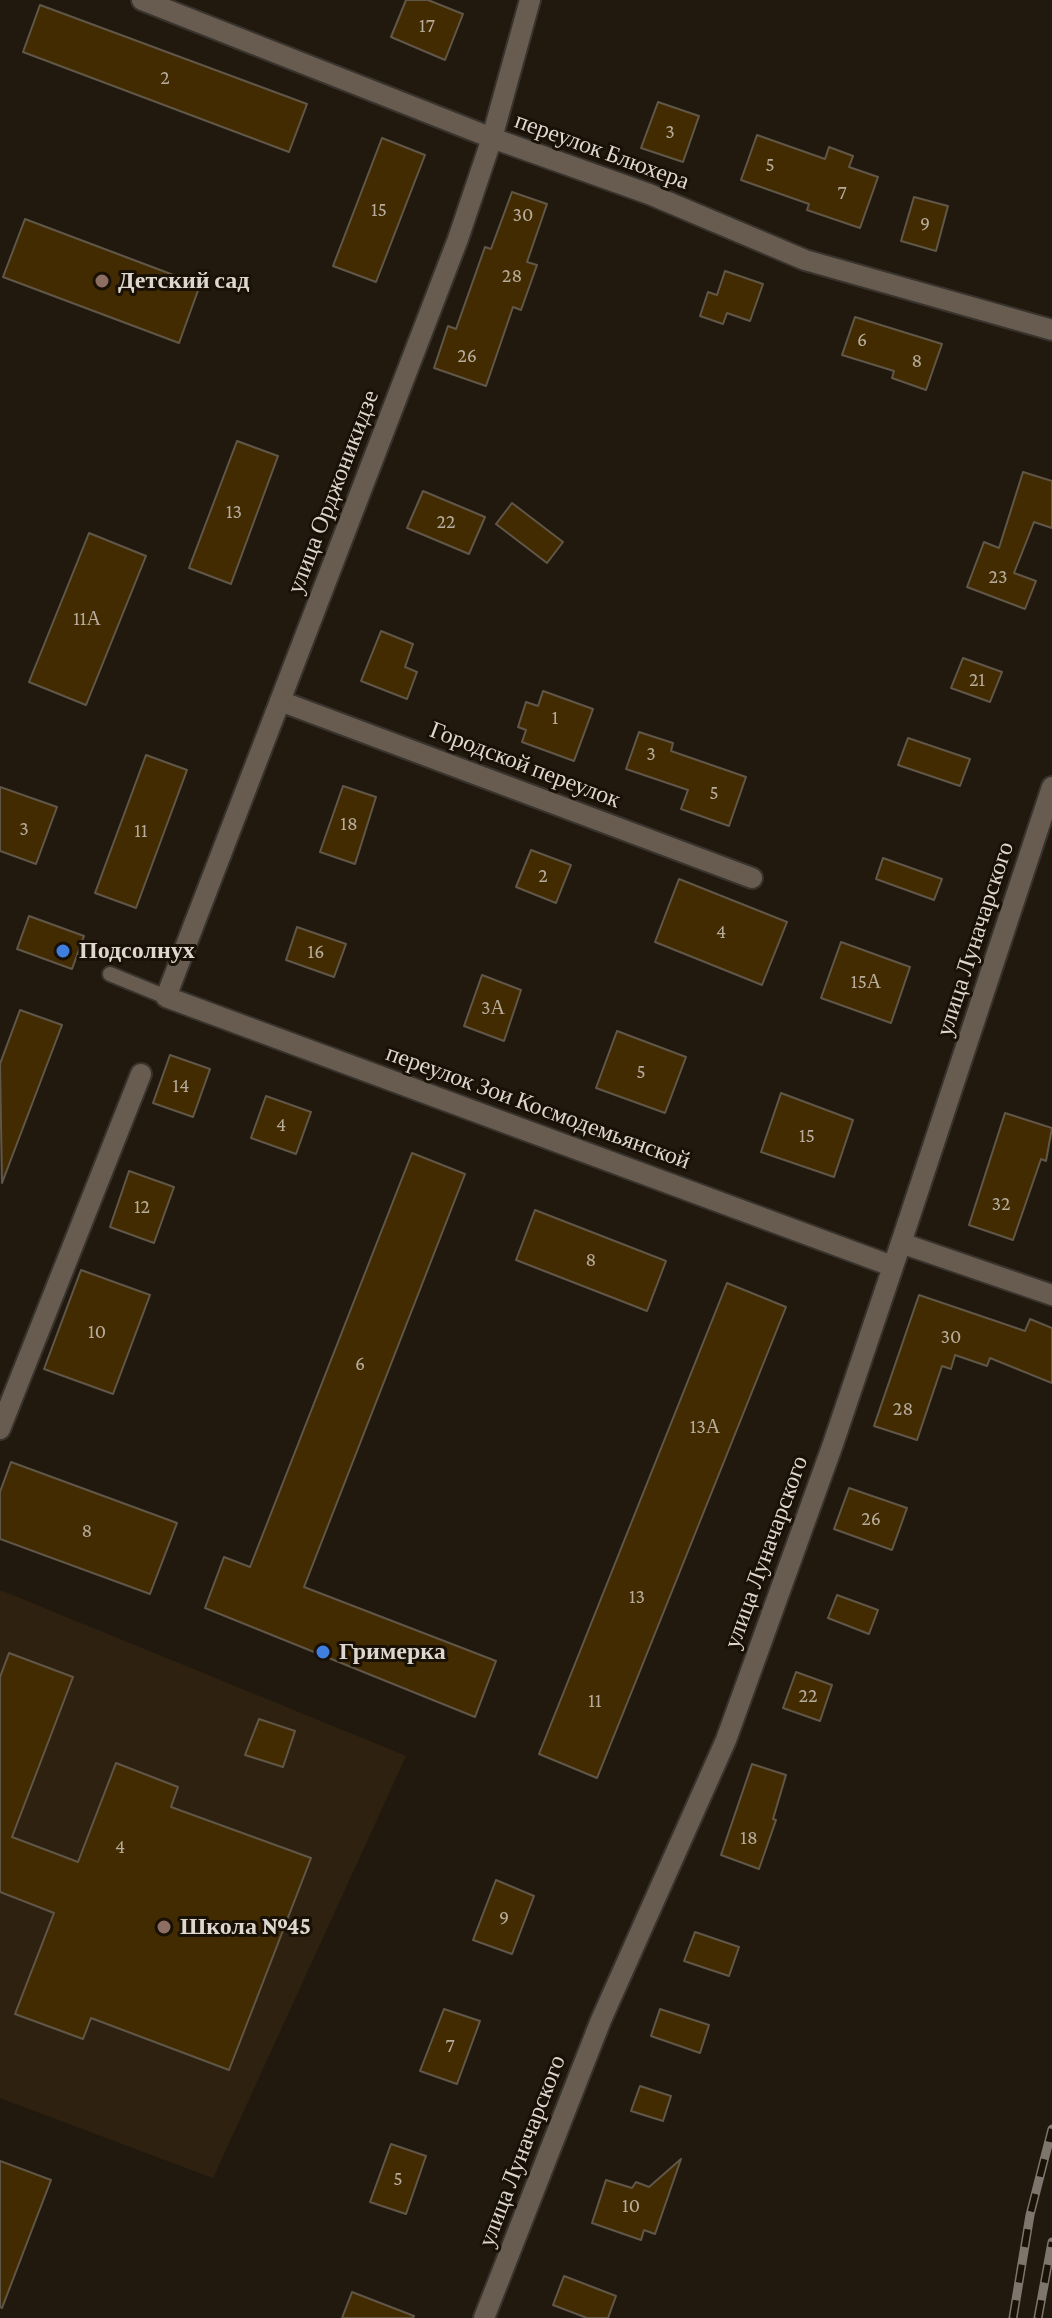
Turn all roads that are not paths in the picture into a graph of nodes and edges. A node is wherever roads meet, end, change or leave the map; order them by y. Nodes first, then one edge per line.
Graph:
1 (142, 0) edge
2 (530, 0) edge
3 (492, 138) junction
4 (1052, 330) edge
5 (280, 701) junction
6 (1052, 787) edge
7 (752, 878) dead end
8 (110, 974) dead end
9 (166, 997) junction
10 (141, 1074) dead end
11 (901, 1243) junction
12 (892, 1266) junction
13 (1052, 1295) edge
14 (0, 1429) edge
15 (484, 2318) edge

1 - 3 street, переулок Блюхера
2 - 3 street, улица Орджоникидзе
3 - 4 street, переулок Блюхера
3 - 5 street, улица Орджоникидзе
5 - 7 street, Городской переулок
5 - 9 street, улица Орджоникидзе
6 - 11 street, улица Луначарского
8 - 9 lane
9 - 12 street, переулок Зои Космодемьянской
10 - 14 street
11 - 12 street, улица Луначарского
11 - 13 street
12 - 15 street, улица Луначарского

